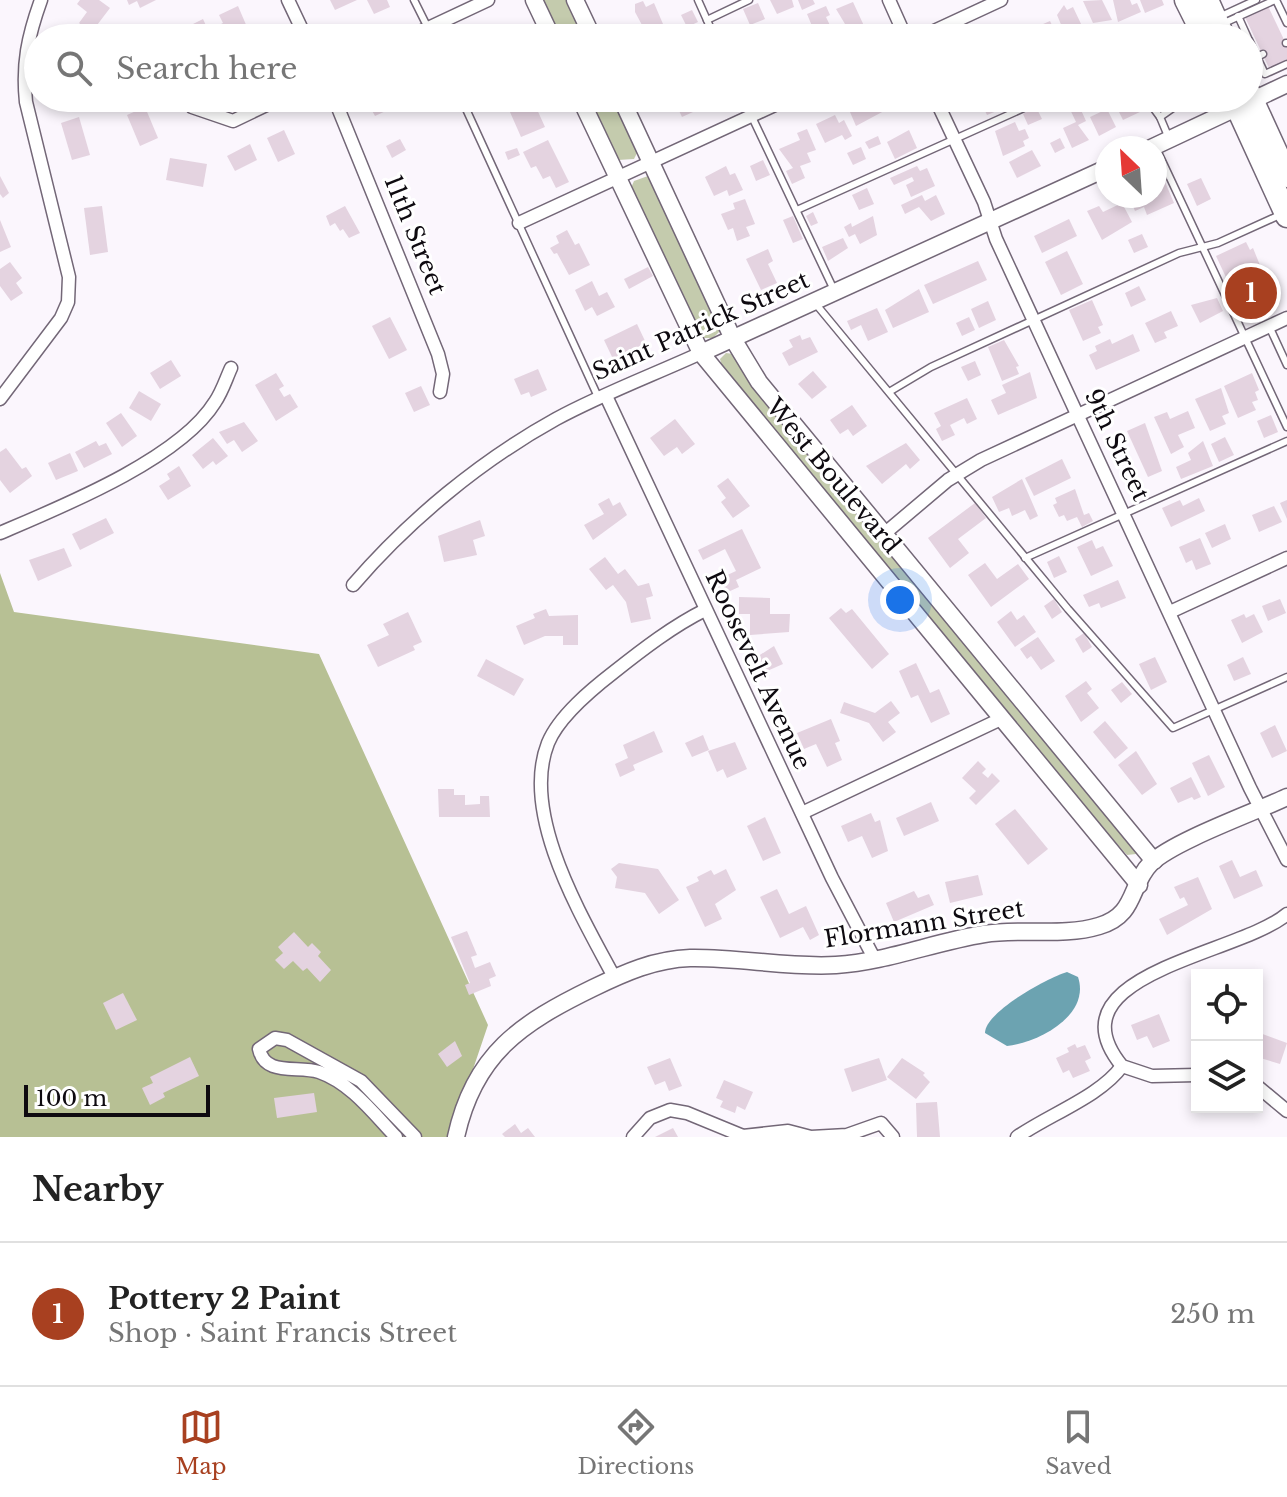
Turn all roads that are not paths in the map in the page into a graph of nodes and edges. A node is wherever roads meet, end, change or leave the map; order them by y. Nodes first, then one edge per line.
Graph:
1 (41, 0) edge
2 (288, 0) edge
3 (414, 0) edge
4 (488, 0) edge
5 (534, 0) edge
6 (575, 0) edge
7 (698, 0) edge
8 (749, 0) edge
9 (889, 0) edge
10 (1001, 0) edge
11 (1186, 0) edge
12 (1256, 0) edge
13 (1278, 1) edge
14 (1246, 2) edge
15 (1281, 12) junction
16 (1273, 16) dead end
17 (707, 20) junction
18 (1224, 23) edge
19 (1287, 23) edge
20 (32, 24) edge
21 (299, 24) edge
22 (426, 24) edge
23 (446, 24) edge
24 (545, 24) edge
25 (586, 24) edge
26 (709, 24) edge
27 (900, 24) edge
28 (949, 24) edge
29 (1287, 64) edge
30 (1263, 67) edge
31 (1287, 84) edge
32 (1263, 93) edge
33 (29, 112) edge
34 (207, 112) edge
35 (253, 112) edge
36 (340, 112) edge
37 (467, 112) edge
38 (586, 112) edge
39 (628, 112) edge
40 (750, 112) edge
41 (760, 112) edge
42 (942, 112) edge
43 (1015, 112) edge
44 (1156, 112) edge
45 (1167, 112) edge
46 (1221, 112) edge
47 (1248, 112) edge
48 (1250, 112) edge
49 (752, 116) junction
50 (1160, 117) junction
51 (1159, 136) edge
52 (955, 139) junction
53 (1167, 141) edge
54 (652, 162) junction
55 (1167, 164) edge
56 (1095, 174) edge
57 (1287, 176) edge
58 (617, 178) junction
59 (797, 210) junction
60 (1286, 214) edge
61 (991, 222) junction
62 (519, 223) junction
63 (1201, 247) junction
64 (835, 292) junction
65 (814, 302) junction
66 (1287, 318) edge
67 (1034, 319) junction
68 (1269, 326) junction
69 (1243, 338) junction
70 (733, 339) junction
71 (701, 353) junction
72 (1287, 365) edge
73 (231, 368) dead end
74 (440, 392) dead end
75 (889, 392) junction
76 (603, 398) junction
77 (0, 399) edge
78 (1079, 415) junction
79 (1287, 427) edge
80 (1287, 441) edge
81 (958, 474) junction
82 (1125, 515) junction
83 (0, 533) edge
84 (884, 534) junction
85 (1025, 558) junction
86 (1287, 558) edge
87 (353, 585) dead end
88 (705, 610) junction
89 (1170, 612) junction
90 (1287, 677) edge
91 (1215, 710) junction
92 (1003, 718) junction
93 (1287, 797) edge
94 (1261, 809) junction
95 (802, 813) junction
96 (1287, 860) edge
97 (1154, 861) junction
98 (1139, 885) junction
99 (1287, 914) edge
100 (875, 960) junction
101 (614, 977) junction
102 (1122, 1066) junction
103 (1191, 1075) edge
104 (1263, 1091) edge
105 (1287, 1111) edge
106 (396, 1137) edge
107 (415, 1137) edge
108 (456, 1137) edge
109 (633, 1137) edge
110 (893, 1137) edge
111 (1017, 1137) edge

1 - 20 street
2 - 21 street
3 - 22 lane
4 - 23 street
5 - 24 street
6 - 25 street
7 - 17 lane
8 - 17 lane
9 - 27 street
10 - 28 street
11 - 18 highway
12 - 14 lane
13 - 15 lane
13 - 18 lane
14 - 18 lane
15 - 16 lane
15 - 19 lane
17 - 26 lane
29 - 30 lane
31 - 32 street
33 - 77 street
34 - 35 street
36 - 74 street, 11th Street
37 - 62 lane
38 - 58 street, West Boulevard
39 - 54 street, West Boulevard
40 - 49 lane
41 - 49 street
42 - 52 street, 9th Street
43 - 52 lane
44 - 50 lane
45 - 50 lane
46 - 53 street
47 - 60 highway
48 - 57 highway
49 - 54 street
49 - 59 lane
50 - 51 lane
52 - 59 lane
52 - 61 street, 9th Street
54 - 58 street
54 - 70 street, West Boulevard
55 - 63 lane
56 - 61 street, Saint Patrick Street
58 - 62 street
58 - 71 street, West Boulevard
59 - 64 lane
60 - 63 lane
61 - 64 street, Saint Patrick Street
61 - 67 street, 9th Street
62 - 76 lane
63 - 67 lane
63 - 69 lane
64 - 65 street, Saint Patrick Street
65 - 70 street, Saint Patrick Street
65 - 75 lane
66 - 68 street
67 - 75 lane
67 - 78 street, 9th Street
68 - 69 street
68 - 72 lane
69 - 78 street
69 - 79 lane
70 - 71 street, Saint Patrick Street
70 - 84 street, West Boulevard
71 - 76 street, Saint Patrick Street
71 - 92 street, West Boulevard
73 - 83 street
75 - 81 lane
76 - 87 street, Saint Patrick Street
76 - 88 street, Roosevelt Avenue
78 - 81 street
78 - 82 street, 9th Street
80 - 82 lane
81 - 84 street
81 - 85 lane
82 - 85 lane
82 - 89 street, 9th Street
84 - 97 street, West Boulevard
85 - 91 lane
86 - 89 street
88 - 95 street, Roosevelt Avenue
88 - 101 street
89 - 91 street, 9th Street
90 - 91 lane
91 - 94 street, 9th Street
92 - 95 street
92 - 98 street, West Boulevard
93 - 94 street
94 - 96 street, 9th Street
94 - 97 street
95 - 100 street, Roosevelt Avenue
97 - 98 street, Flormann Street
98 - 100 street, Flormann Street
99 - 102 street
100 - 101 street, Flormann Street
101 - 108 street, Flormann Street
102 - 103 street
102 - 111 street
104 - 105 street
106 - 107 street
109 - 110 street

